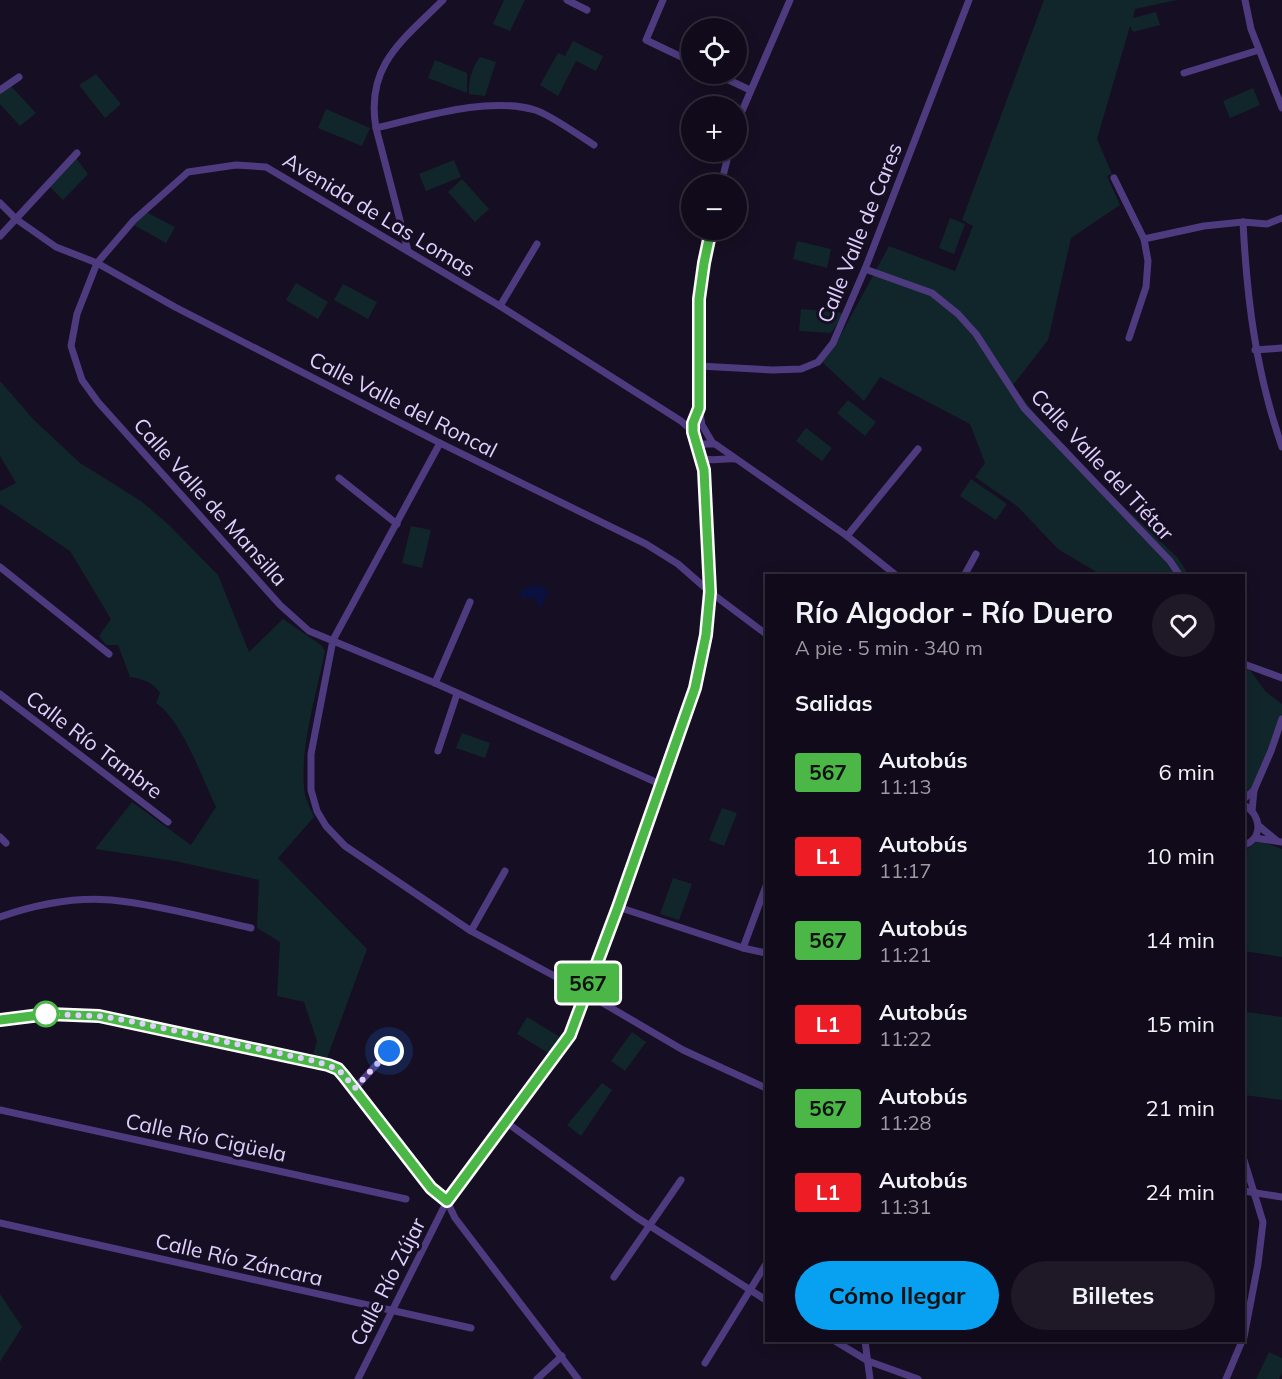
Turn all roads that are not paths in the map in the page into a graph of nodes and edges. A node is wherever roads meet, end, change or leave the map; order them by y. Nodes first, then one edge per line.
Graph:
1 (443, 0) edge
2 (567, 0) edge
3 (663, 0) edge
4 (790, 0) edge
5 (969, 0) edge
6 (1245, 0) edge
7 (587, 10) dead end
8 (1259, 50) junction
9 (681, 57) edge
10 (1184, 73) dead end
11 (19, 77) dead end
12 (737, 84) edge
13 (0, 90) edge
14 (750, 90) junction
15 (747, 98) edge
16 (1282, 108) edge
17 (376, 128) junction
18 (594, 145) dead end
19 (77, 153) dead end
20 (1114, 178) dead end
21 (0, 203) edge
22 (1282, 218) edge
23 (16, 219) junction
24 (1243, 222) junction
25 (0, 236) edge
26 (1144, 238) junction
27 (709, 240) edge
28 (537, 244) dead end
29 (408, 250) junction
30 (97, 263) junction
31 (865, 268) junction
32 (500, 306) junction
33 (1129, 338) dead end
34 (1282, 348) edge
35 (1255, 350) junction
36 (699, 366) junction
37 (699, 408) junction
38 (681, 421) junction
39 (693, 423) junction
40 (702, 425) junction
41 (693, 432) junction
42 (440, 443) junction
43 (713, 443) junction
44 (1282, 447) edge
45 (699, 449) junction
46 (918, 449) dead end
47 (701, 458) junction
48 (716, 458) junction
49 (735, 459) junction
50 (339, 478) dead end
51 (397, 524) junction
52 (847, 536) junction
53 (976, 554) dead end
54 (0, 567) edge
55 (894, 574) edge
56 (965, 574) edge
57 (1179, 574) edge
58 (710, 592) junction
59 (470, 602) dead end
60 (765, 633) edge
61 (333, 640) junction
62 (109, 654) dead end
63 (1245, 664) edge
64 (1282, 678) edge
65 (435, 683) junction
66 (0, 694) edge
67 (457, 694) junction
68 (1282, 719) edge
69 (438, 751) dead end
70 (660, 784) junction
71 (1254, 790) junction
72 (1245, 798) edge
73 (1245, 806) edge
74 (1252, 811) junction
75 (168, 822) dead end
76 (1259, 826) junction
77 (0, 837) edge
78 (1255, 838) junction
79 (1279, 841) edge
80 (6, 843) dead end
81 (1245, 844) edge
82 (505, 871) dead end
83 (765, 889) edge
84 (618, 907) junction
85 (0, 917) edge
86 (251, 928) dead end
87 (471, 931) junction
88 (743, 948) junction
89 (765, 953) edge
90 (584, 992) junction
91 (0, 1020) edge
92 (389, 1051) dead end
93 (355, 1088) junction
94 (765, 1088) edge
95 (0, 1110) edge
96 (507, 1122) junction
97 (1245, 1163) edge
98 (681, 1180) dead end
99 (1245, 1191) edge
100 (1256, 1194) junction
101 (1282, 1197) edge
102 (406, 1199) dead end
103 (447, 1201) junction
104 (0, 1223) edge
105 (650, 1226) junction
106 (765, 1266) edge
107 (614, 1277) dead end
108 (750, 1290) junction
109 (765, 1299) edge
110 (392, 1311) junction
111 (471, 1328) dead end
112 (1245, 1329) edge
113 (837, 1342) edge
114 (866, 1342) edge
115 (1242, 1342) edge
116 (562, 1356) junction
117 (868, 1361) junction
118 (705, 1363) dead end
119 (538, 1378) edge
120 (358, 1379) edge
121 (578, 1379) edge
122 (870, 1379) edge
123 (918, 1379) edge
124 (1226, 1379) edge

1 - 17 street
2 - 7 street
3 - 9 street
4 - 14 street
5 - 31 street, Calle Valle de Cares
6 - 8 street
8 - 10 street
8 - 16 street
11 - 13 street
12 - 14 street
14 - 15 street
17 - 18 street
17 - 29 street
19 - 23 street
20 - 26 street
21 - 23 street, Calle Valle del Roncal
22 - 24 street
23 - 25 street
23 - 30 street, Calle Valle del Roncal
24 - 26 street
24 - 35 street
26 - 33 street
27 - 36 street
28 - 32 street
29 - 30 street, Avenida de Las Lomas
29 - 32 street, Avenida de Las Lomas
30 - 42 street, Calle Valle del Roncal
30 - 61 street, Calle Valle de Mansilla
31 - 36 street, Calle Valle de Cares
31 - 57 street, Calle Valle del Tiétar
32 - 38 street, Avenida de Las Lomas
34 - 35 street
35 - 44 street
36 - 37 street
37 - 39 street
37 - 40 street
38 - 39 street, Avenida de Las Lomas
38 - 41 street, Avenida de Las Lomas
39 - 40 street, Avenida de Las Lomas
39 - 41 street
40 - 43 street
41 - 45 street
42 - 51 street
42 - 58 street, Calle Valle del Roncal
43 - 45 street
43 - 48 street
43 - 49 street
45 - 47 street
46 - 52 street
47 - 48 street
47 - 58 street, Calle Río Zújar
48 - 49 street
49 - 52 street
50 - 51 street
51 - 61 street
52 - 55 street
53 - 56 street
54 - 62 street
58 - 60 street, Calle Valle del Roncal
58 - 70 street, Calle Río Zújar
59 - 65 street
61 - 65 street, Calle Valle de Mansilla
61 - 87 street
63 - 64 street
65 - 67 street, Calle Valle de Mansilla
66 - 75 street, Calle Río Tambre
67 - 69 street
67 - 70 street, Calle Valle de Mansilla
68 - 71 street
70 - 84 street, Calle Río Zújar
71 - 72 street
71 - 74 street
73 - 74 street
74 - 76 street
76 - 78 street
76 - 79 street
77 - 80 street
78 - 79 street
78 - 81 street
82 - 87 street
83 - 88 street
84 - 88 street
84 - 90 street, Calle Río Zújar
85 - 86 street
87 - 90 street
88 - 89 street
90 - 94 street
90 - 96 street, Calle Río Zújar
91 - 93 street
92 - 93 street
93 - 103 street
95 - 102 street, Calle Río Cigüela
96 - 103 street, Calle Río Zújar
96 - 105 street
97 - 100 street
98 - 105 street
99 - 100 street
100 - 101 street
100 - 112 street
103 - 110 street, Calle Río Zújar
103 - 116 street
104 - 110 street, Calle Río Záncara
105 - 107 street
105 - 108 street
106 - 108 street
108 - 109 street
108 - 118 street
110 - 111 street, Calle Río Záncara
110 - 120 street, Calle Río Zújar
113 - 117 street
114 - 117 street
115 - 124 street
116 - 119 street
116 - 121 street
117 - 122 street
117 - 123 street

